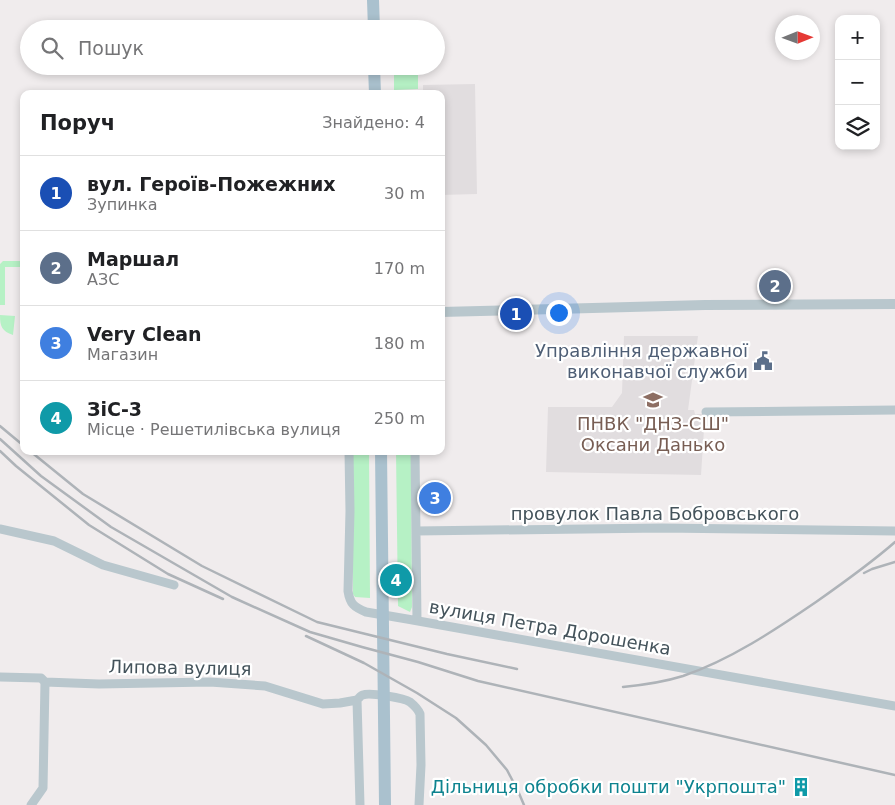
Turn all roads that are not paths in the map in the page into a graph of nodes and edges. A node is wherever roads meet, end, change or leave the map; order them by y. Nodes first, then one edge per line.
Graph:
1 (373, 0) edge
2 (374, 20) edge
3 (374, 75) edge
4 (375, 90) edge
5 (895, 304) edge
6 (445, 312) edge
7 (895, 410) edge
8 (706, 412) dead end
9 (349, 455) edge
10 (380, 455) edge
11 (415, 455) edge
12 (0, 530) edge
13 (416, 531) junction
14 (895, 531) edge
15 (174, 585) dead end
16 (417, 620) junction
17 (0, 677) edge
18 (46, 682) junction
19 (357, 700) junction
20 (895, 706) edge
21 (31, 805) edge
22 (360, 805) edge
23 (385, 805) edge
24 (419, 805) edge

1 - 2 main road
3 - 4 main road
5 - 6 street
7 - 8 street
9 - 16 street, вулиця Петра Дорошенка
10 - 23 main road
11 - 13 street
12 - 15 street
13 - 14 street, провулок Павла Бобровського
13 - 16 street
16 - 20 street, вулиця Петра Дорошенка
17 - 18 street, Липова вулиця
18 - 19 street, Липова вулиця
18 - 21 street
19 - 22 street
19 - 24 street, Липова вулиця

